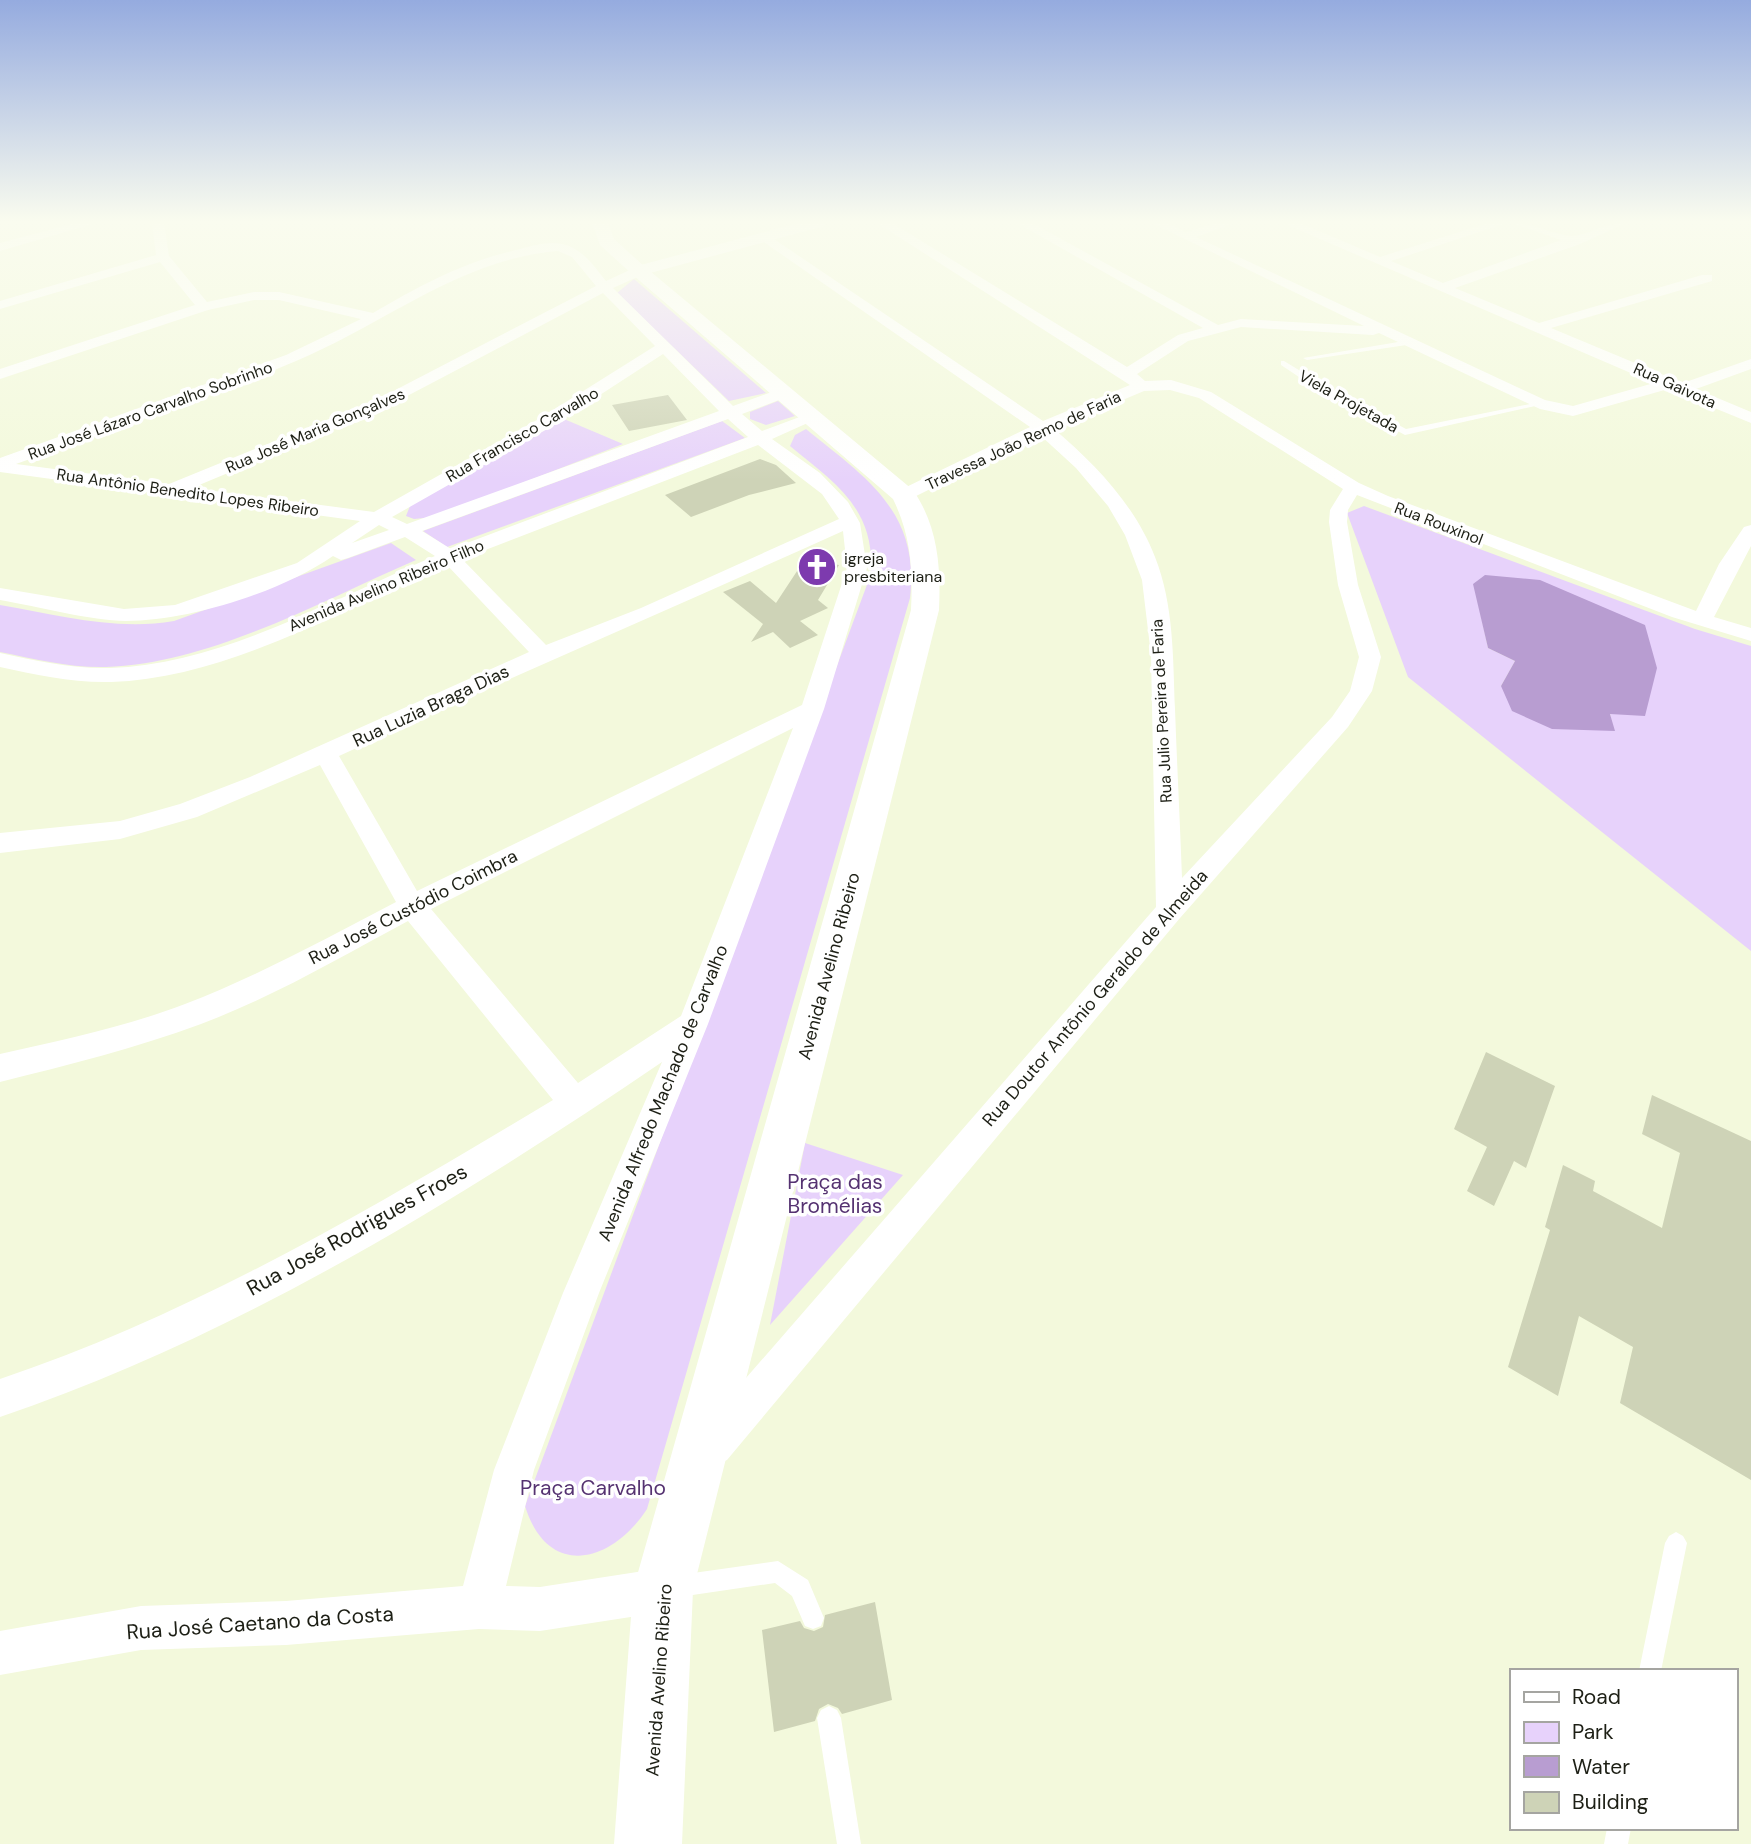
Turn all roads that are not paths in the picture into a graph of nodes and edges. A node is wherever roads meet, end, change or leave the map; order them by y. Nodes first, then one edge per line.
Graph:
1 (198, 309) edge
2 (334, 309) edge
3 (390, 309) edge
4 (560, 309) edge
5 (628, 309) edge
6 (685, 309) edge
7 (868, 309) edge
8 (1023, 309) edge
9 (1179, 309) edge
10 (1340, 309) edge
11 (1496, 309) edge
12 (1602, 309) edge
13 (374, 318) junction
14 (1541, 327) junction
15 (1215, 329) junction
16 (1386, 331) junction
17 (1410, 342) junction
18 (666, 346) junction
19 (1307, 358) dead end
20 (1284, 363) dead end
21 (1751, 364) edge
22 (1127, 373) junction
23 (0, 374) edge
24 (1141, 386) junction
25 (1676, 386) junction
26 (786, 392) junction
27 (1540, 404) junction
28 (732, 414) junction
29 (813, 418) junction
30 (1751, 418) edge
31 (1042, 428) junction
32 (760, 438) junction
33 (0, 466) edge
34 (1353, 487) junction
35 (173, 489) junction
36 (904, 495) junction
37 (377, 518) junction
38 (849, 521) junction
39 (408, 531) junction
40 (1751, 531) edge
41 (449, 556) junction
42 (304, 567) junction
43 (0, 594) edge
44 (1702, 620) junction
45 (1751, 635) edge
46 (543, 654) junction
47 (0, 660) edge
48 (812, 709) junction
49 (326, 754) junction
50 (0, 843) edge
51 (412, 906) junction
52 (1170, 910) junction
53 (693, 1024) junction
54 (0, 1068) edge
55 (575, 1103) junction
56 (0, 1398) edge
57 (693, 1469) junction
58 (1676, 1543) dead end
59 (663, 1590) junction
60 (479, 1607) junction
61 (813, 1618) dead end
62 (0, 1653) edge
63 (1650, 1669) edge
64 (829, 1718) dead end
65 (649, 1844) edge
66 (849, 1844) edge

1 - 23 street
2 - 13 street
3 - 13 street, Rua José Lázaro Carvalho Sobrinho
4 - 35 street, Rua José Maria Gonçalves
5 - 18 street, Rua José Lázaro Carvalho Sobrinho
6 - 26 main road, Avenida Avelino Ribeiro
7 - 31 street, Rua Julio Pereira de Faria
8 - 22 street
9 - 15 street
10 - 16 street
11 - 14 street, Rua Gaivota
12 - 14 street
13 - 33 street, Rua José Lázaro Carvalho Sobrinho
14 - 25 street, Rua Gaivota
15 - 16 street
15 - 22 street
16 - 17 street
17 - 19 lane, Viela Projetada
17 - 27 street
18 - 28 street, Avenida Alfredo Machado de Carvalho
18 - 37 street, Rua Francisco Carvalho
20 - 27 lane, Viela Projetada
21 - 25 street
22 - 24 street
24 - 31 street, Travessa João Remo de Faria
24 - 34 street, Rua Rouxinol
25 - 27 street
25 - 30 street, Rua Gaivota
26 - 28 street
26 - 29 main road, Avenida Avelino Ribeiro
28 - 32 street, Avenida Alfredo Machado de Carvalho
28 - 39 street
29 - 32 street
29 - 36 main road, Avenida Avelino Ribeiro
31 - 36 street, Travessa João Remo de Faria
31 - 52 street, Rua Julio Pereira de Faria
32 - 38 street, Avenida Alfredo Machado de Carvalho
32 - 41 street, Avenida Avelino Ribeiro Filho
33 - 35 street, Rua Antônio Benedito Lopes Ribeiro
34 - 44 street, Rua Rouxinol
34 - 52 street, Rua Doutor Antônio Geraldo de Almeida
35 - 37 street, Rua Antônio Benedito Lopes Ribeiro
36 - 57 main road, Avenida Avelino Ribeiro
37 - 39 street, Rua Antônio Benedito Lopes Ribeiro
37 - 42 street
38 - 46 street, Rua Luzia Braga Dias
38 - 48 street, Avenida Alfredo Machado de Carvalho
39 - 41 street, Rua Antônio Benedito Lopes Ribeiro
39 - 42 street
40 - 44 street
41 - 46 street, Rua Antônio Benedito Lopes Ribeiro
41 - 47 street, Avenida Avelino Ribeiro Filho
42 - 43 street
44 - 45 street, Rua Rouxinol
46 - 49 street, Rua Luzia Braga Dias
48 - 51 street, Rua José Custódio Coimbra
48 - 53 street, Avenida Alfredo Machado de Carvalho
49 - 50 street, Rua Luzia Braga Dias
49 - 51 street
51 - 54 street, Rua José Custódio Coimbra
51 - 55 street
52 - 57 street, Rua Doutor Antônio Geraldo de Almeida
53 - 55 street, Rua José Rodrigues Froes
53 - 60 street, Avenida Alfredo Machado de Carvalho
55 - 56 street, Rua José Rodrigues Froes
57 - 59 main road, Avenida Avelino Ribeiro
58 - 63 lane
59 - 60 street
59 - 61 lane
59 - 65 main road, Avenida Avelino Ribeiro
60 - 62 street, Rua José Caetano da Costa
64 - 66 lane

